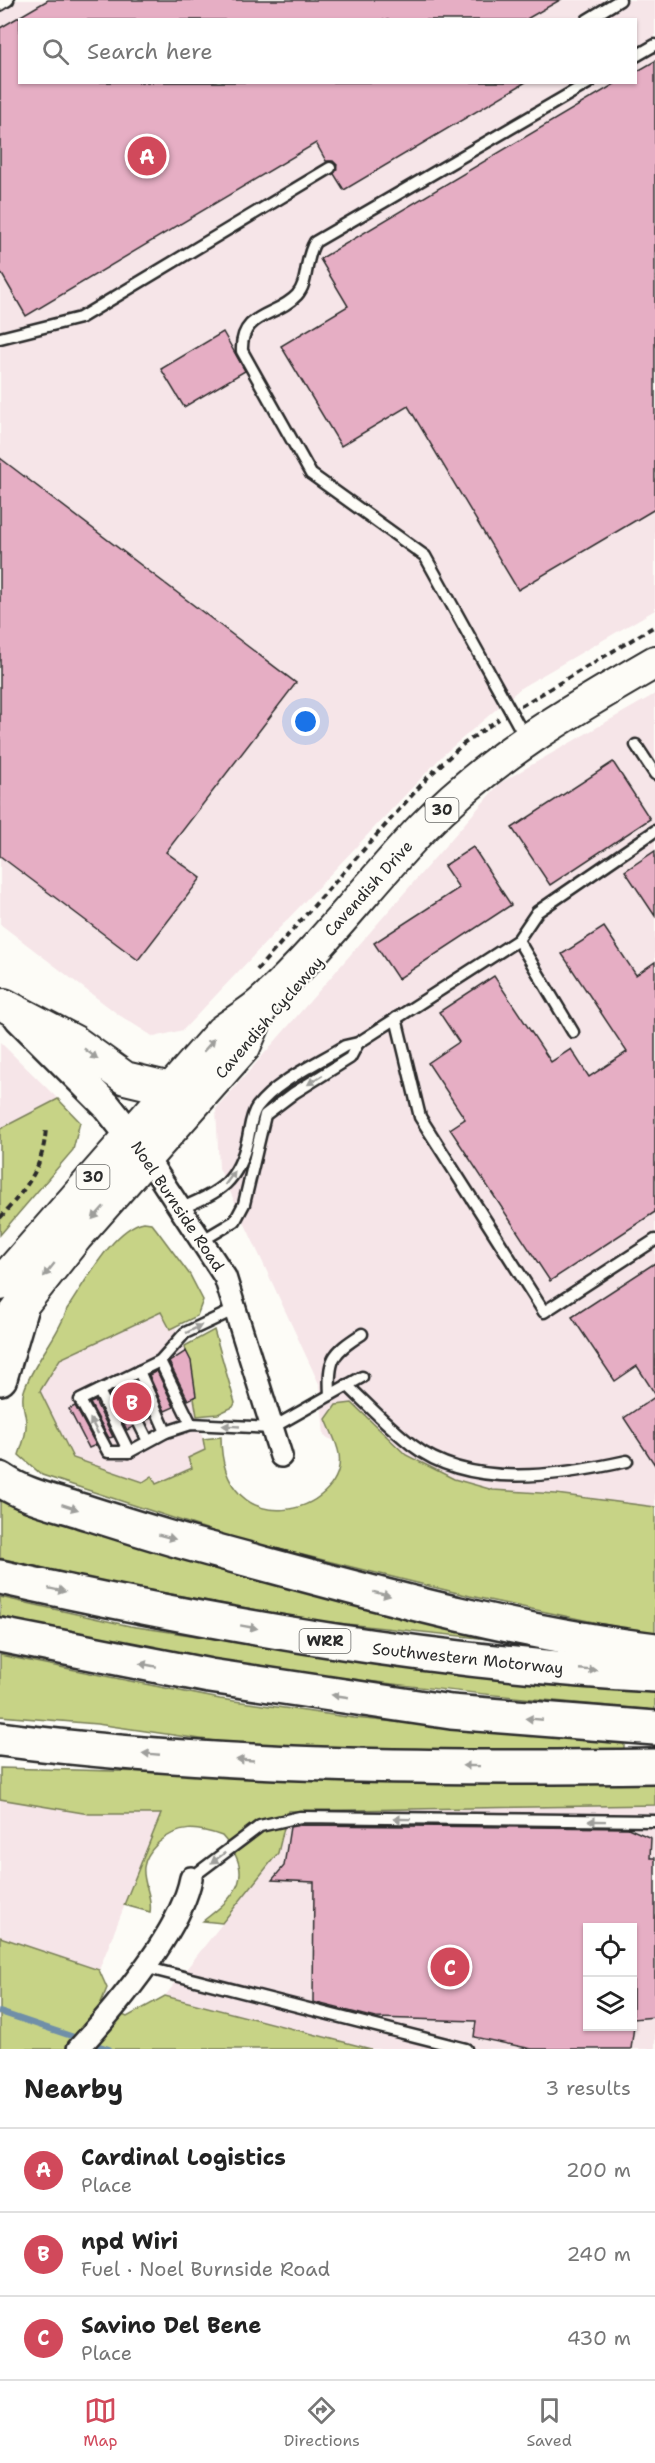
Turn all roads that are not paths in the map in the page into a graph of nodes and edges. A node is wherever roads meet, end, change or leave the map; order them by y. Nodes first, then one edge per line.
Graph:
1 (8, 0) edge
2 (620, 0) edge
3 (0, 5) edge
4 (590, 18) edge
5 (655, 45) edge
6 (637, 55) edge
7 (587, 84) edge
8 (330, 168) dead end
9 (0, 338) edge
10 (655, 662) edge
11 (526, 740) junction
12 (636, 745) dead end
13 (655, 774) edge
14 (655, 831) edge
15 (518, 940) junction
16 (265, 1000) junction
17 (2, 1003) edge
18 (396, 1018) junction
19 (573, 1032) dead end
20 (358, 1042) junction
21 (171, 1089) junction
22 (139, 1146) junction
23 (182, 1208) junction
24 (203, 1240) junction
25 (655, 1240) edge
26 (11, 1293) edge
27 (236, 1309) junction
28 (362, 1334) dead end
29 (0, 1336) edge
30 (160, 1361) junction
31 (139, 1371) junction
32 (362, 1377) dead end
33 (0, 1378) edge
34 (118, 1381) junction
35 (347, 1385) junction
36 (99, 1391) junction
37 (330, 1395) junction
38 (191, 1424) junction
39 (272, 1428) junction
40 (166, 1432) junction
41 (148, 1441) junction
42 (129, 1452) junction
43 (281, 1456) dead end
44 (627, 1461) dead end
45 (0, 1479) edge
46 (14, 1492) edge
47 (0, 1577) edge
48 (0, 1635) edge
49 (655, 1650) edge
50 (655, 1675) edge
51 (655, 1728) edge
52 (0, 1739) edge
53 (50, 1745) junction
54 (0, 1754) edge
55 (655, 1766) edge
56 (655, 1821) edge
57 (191, 1878) joint
58 (144, 1967) junction
59 (78, 2049) edge
60 (466, 2049) edge

1 - 3 lane
2 - 4 lane
5 - 6 lane
7 - 11 lane
8 - 9 lane
10 - 11 main road, Cavendish Drive / 30
11 - 16 main road, Cavendish Drive / 30
12 - 13 lane
14 - 15 lane
15 - 18 lane
15 - 19 lane
21 -> 16 main road, Cavendish Drive / 30
16 - 22 main road, Cavendish Drive / 30
17 -> 21 main road
17 - 22 main road, Noel Burnside Road
18 - 20 lane
18 - 25 lane
23 -> 20 lane
20 -> 24 lane
21 - 22 main road, Cavendish Drive / 30
22 - 23 street, Noel Burnside Road
22 - 26 main road, Cavendish Drive / 30
23 - 24 street, Noel Burnside Road
24 - 27 street, Noel Burnside Road
26 - 29 main road, Cavendish Drive / 30
26 - 33 highway
30 -> 27 lane
27 - 39 street, Noel Burnside Road
28 - 37 lane
30 - 31 lane
30 - 38 lane
31 - 34 lane
31 - 40 lane
32 - 35 lane
34 - 36 lane
34 - 41 lane
35 - 37 lane
35 - 44 lane
36 - 42 lane
42 -> 36 lane
37 - 39 lane
39 -> 38 lane
38 - 40 lane
39 - 43 street, Noel Burnside Road
40 - 41 lane
41 - 42 lane
45 - 46 highway
46 -> 49 highway
47 -> 50 highway, Southwestern Motorway / WRR
51 -> 48 highway
52 - 53 highway
53 - 54 highway
55 -> 53 highway
56 -> 57 lane
57 - 58 street
58 - 59 street
58 - 60 lane

